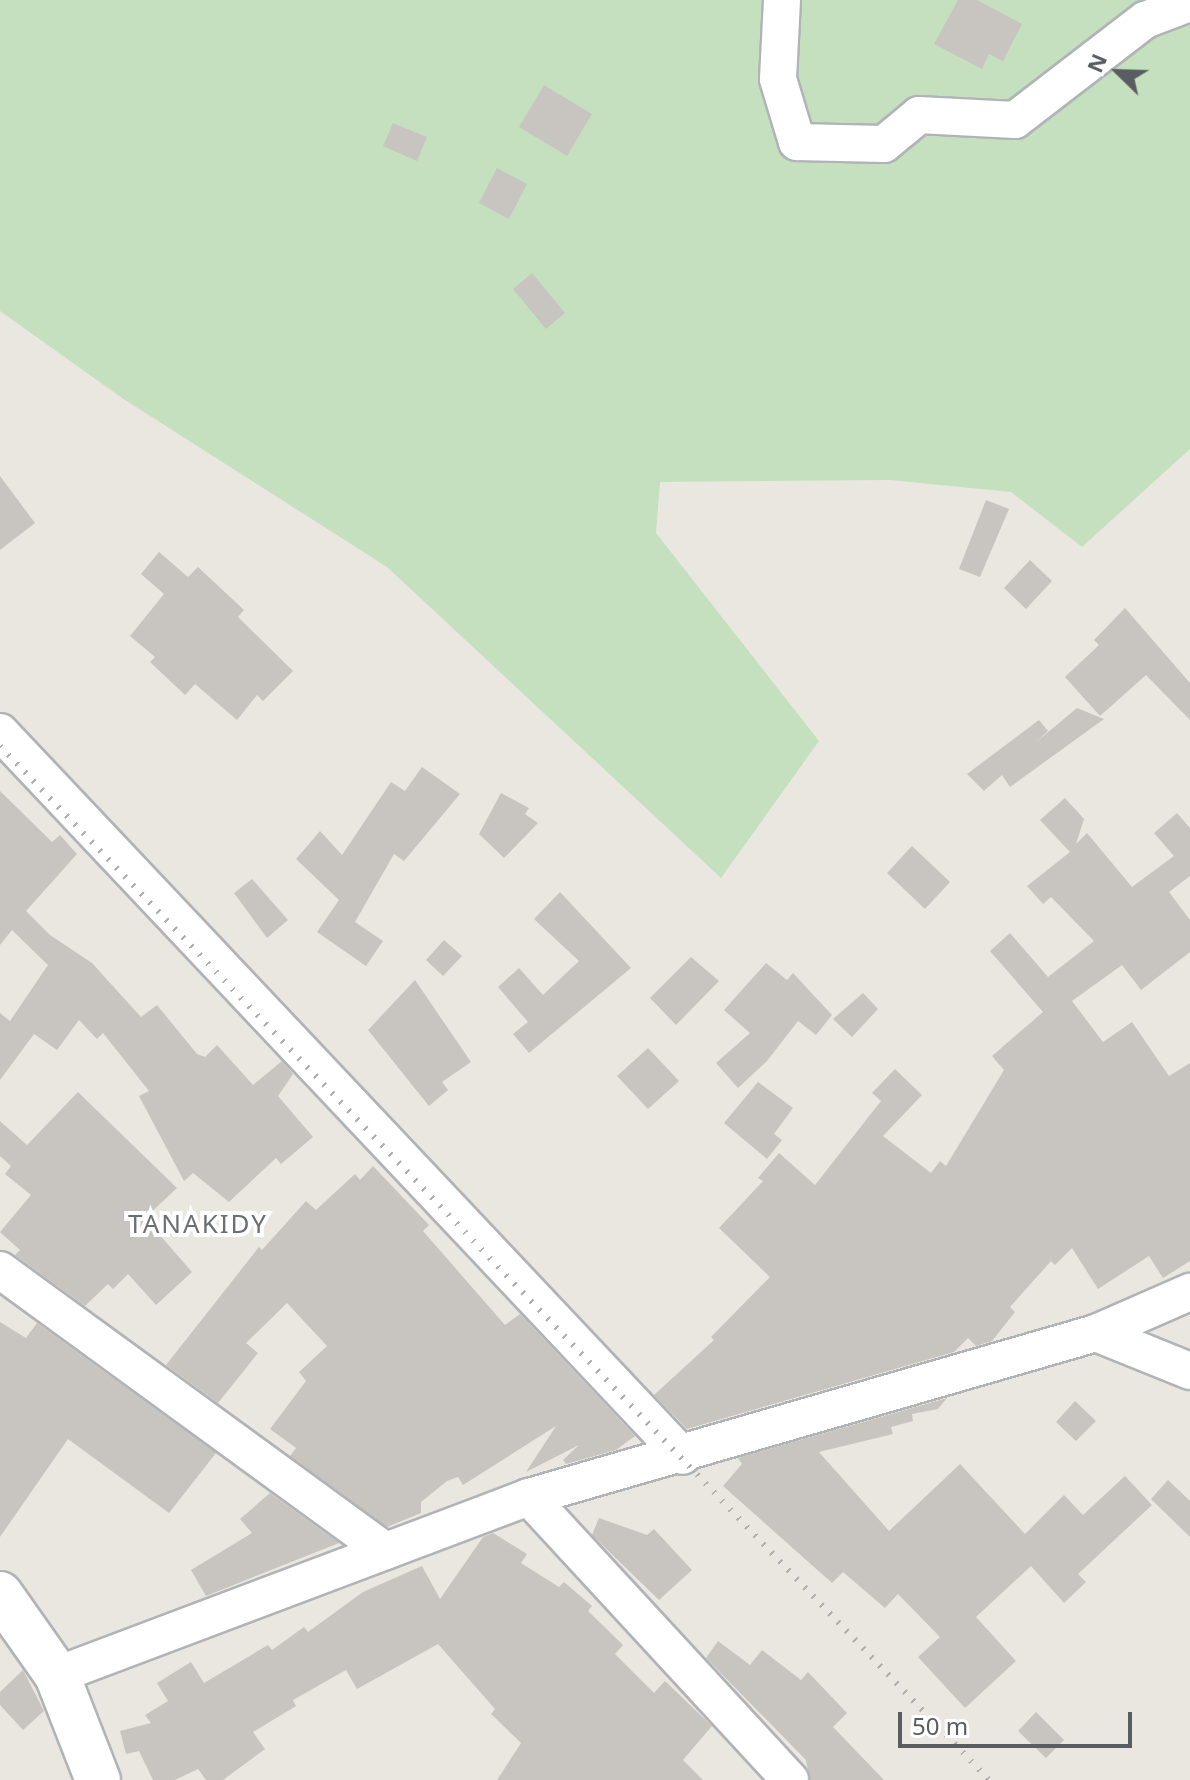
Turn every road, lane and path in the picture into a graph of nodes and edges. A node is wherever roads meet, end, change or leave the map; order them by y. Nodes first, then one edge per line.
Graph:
1 (782, 0) edge
2 (1190, 3) edge
3 (0, 732) edge
4 (0, 1270) edge
5 (1190, 1292) edge
6 (1096, 1333) junction
7 (1190, 1371) edge
8 (683, 1456) junction
9 (529, 1497) junction
10 (385, 1551) junction
11 (0, 1594) edge
12 (57, 1675) junction
13 (98, 1780) edge
14 (790, 1780) edge

1 - 2 street
3 - 8 street
4 - 10 street
5 - 6 street
6 - 7 street
6 - 8 street
8 - 9 street
9 - 10 street
9 - 14 street
10 - 12 street
11 - 12 main road
12 - 13 main road

